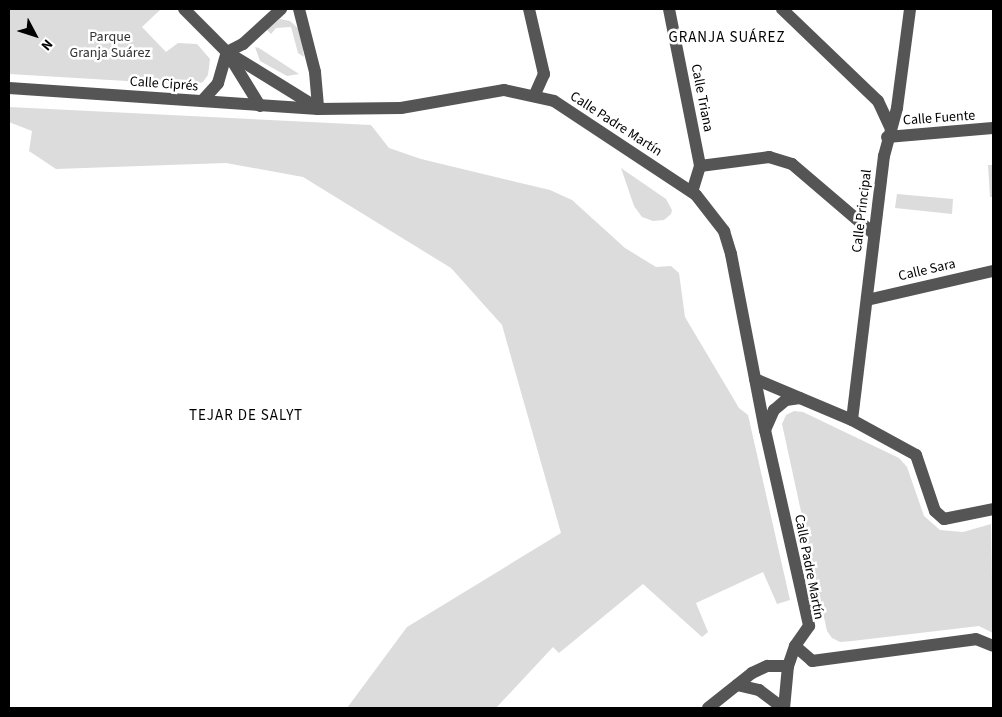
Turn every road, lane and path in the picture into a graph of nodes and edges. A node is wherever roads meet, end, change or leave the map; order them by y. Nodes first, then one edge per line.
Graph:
1 (184, 9) edge
2 (281, 9) edge
3 (299, 9) edge
4 (529, 9) edge
5 (669, 9) edge
6 (782, 9) edge
7 (910, 9) edge
8 (227, 52) junction
9 (9, 88) edge
10 (534, 96) junction
11 (202, 101) junction
12 (260, 106) junction
13 (318, 108) junction
14 (993, 128) edge
15 (889, 133) junction
16 (700, 166) junction
17 (692, 192) junction
18 (874, 234) junction
19 (993, 271) edge
20 (867, 300) junction
21 (755, 379) junction
22 (800, 398) junction
23 (852, 420) junction
24 (765, 430) junction
25 (993, 509) edge
26 (795, 646) junction
27 (993, 646) edge
28 (788, 666) junction
29 (737, 685) junction
30 (708, 708) edge
31 (784, 708) edge

1 - 8 street
2 - 8 street
3 - 13 street
4 - 10 street
5 - 16 street, Calle Triana
6 - 15 street
7 - 15 street, Calle Principal
8 - 11 street
8 - 12 street
8 - 13 street
9 - 11 street, Calle Ciprés
10 - 13 street, Calle Padre Martín
10 - 17 street, Calle Padre Martín
11 - 12 street, Calle Ciprés
12 - 13 street, Calle Ciprés
14 - 15 street, Calle Fuente
15 - 18 street, Calle Principal
16 - 17 street, Calle Triana
16 - 18 street
17 - 21 street, Calle Padre Martín
18 - 20 street, Calle Principal
19 - 20 street, Calle Sara
20 - 23 street, Calle Principal
21 - 22 street
21 - 24 street, Calle Padre Martín
22 - 23 street
22 - 24 street
23 - 25 street
24 - 26 street, Calle Padre Martín
26 - 27 street
26 - 28 street, Calle Padre Martín
28 - 29 street
28 - 31 street, Calle Padre Martín
29 - 30 street
29 - 31 street

